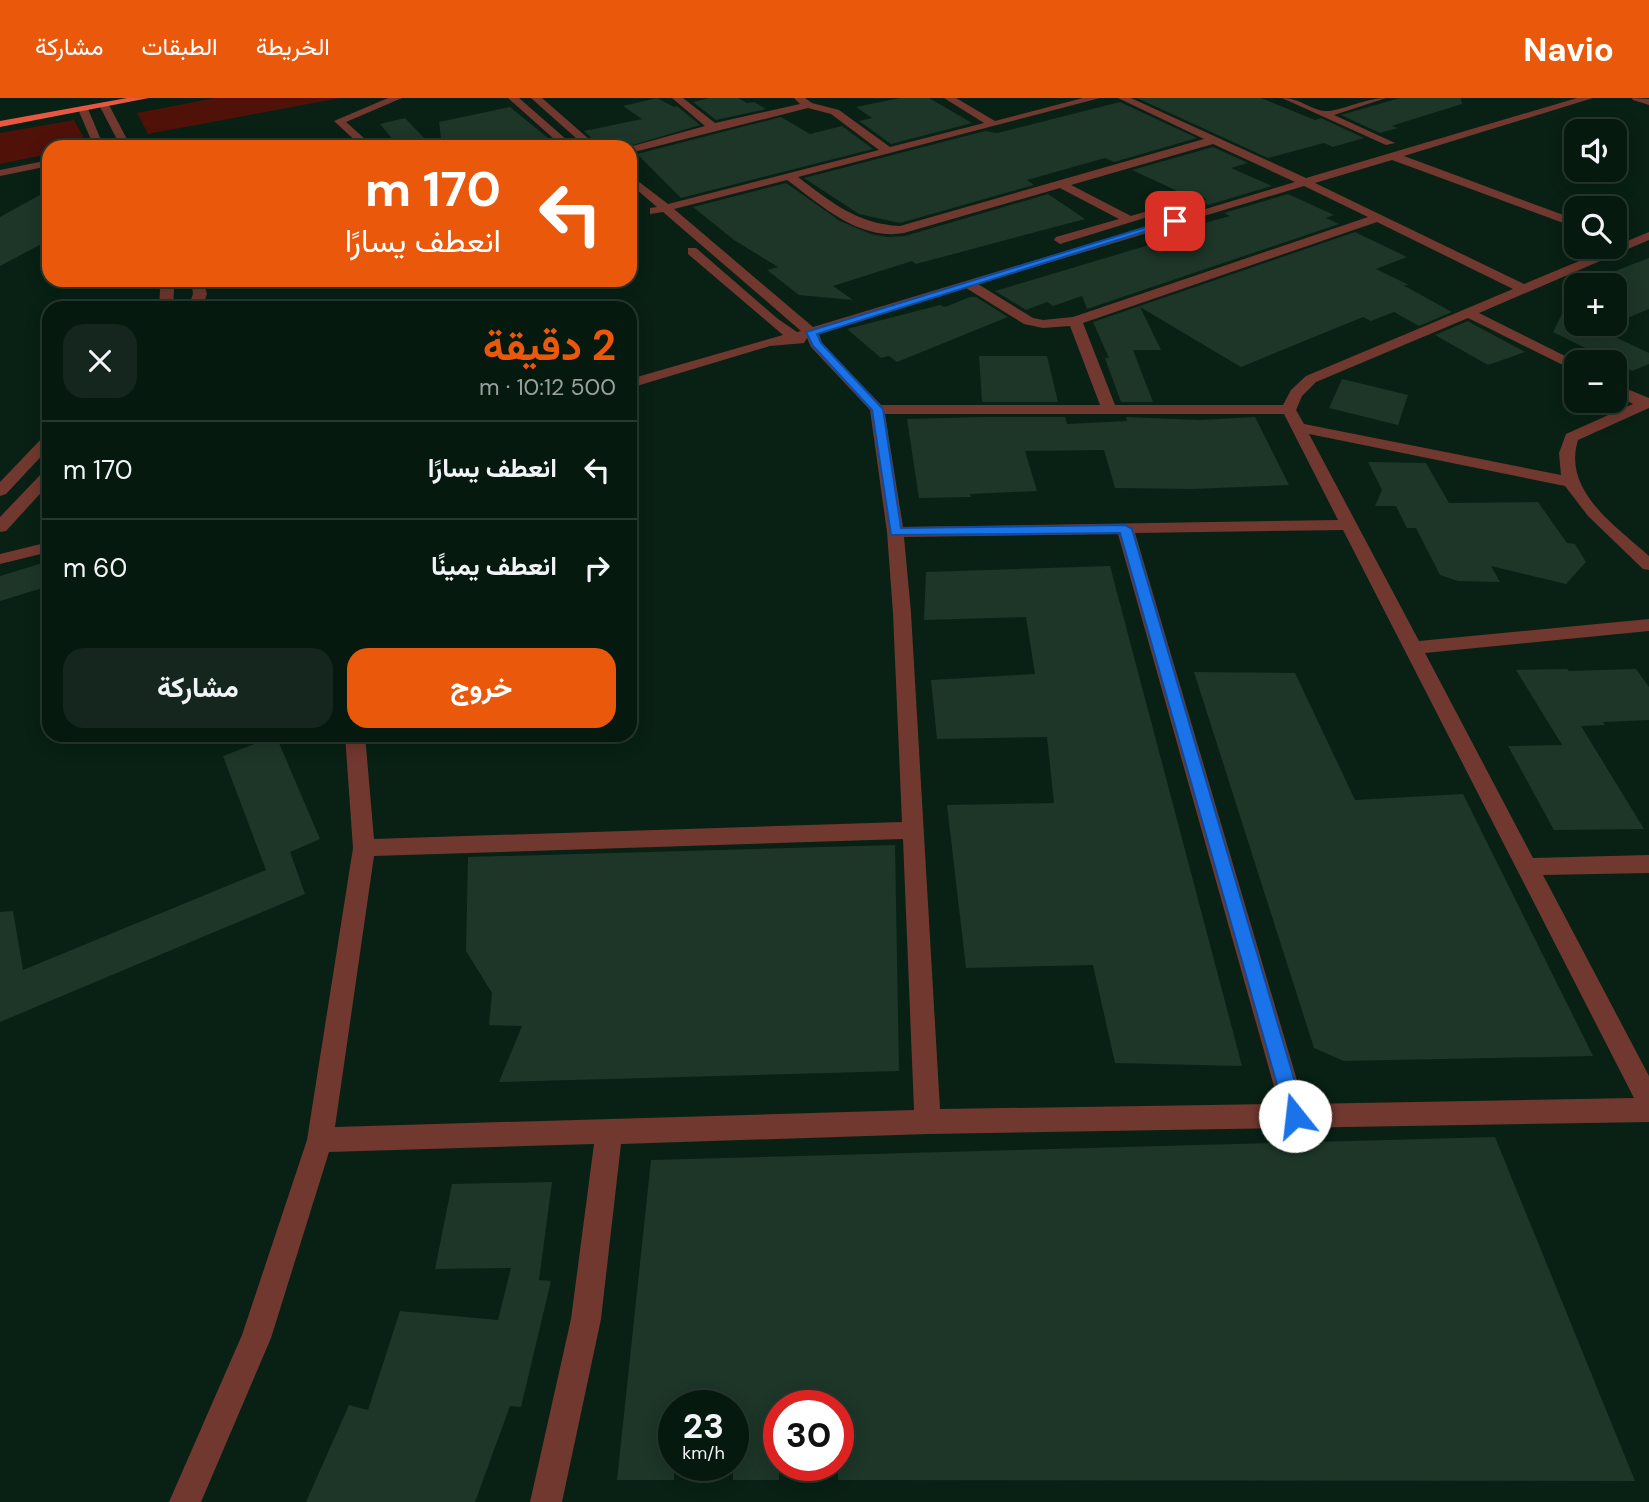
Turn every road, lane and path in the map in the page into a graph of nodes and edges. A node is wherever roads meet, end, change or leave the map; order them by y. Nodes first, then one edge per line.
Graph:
1 (144, 98) edge
2 (397, 98) edge
3 (513, 98) edge
4 (536, 98) edge
5 (677, 98) edge
6 (949, 98) edge
7 (1095, 98) edge
8 (1123, 98) edge
9 (1287, 98) edge
10 (1381, 98) edge
11 (1588, 98) edge
12 (1637, 98) edge
13 (102, 100) edge
14 (803, 102) edge
15 (1649, 102) edge
16 (81, 103) edge
17 (1325, 114) junction
18 (0, 116) edge
19 (0, 124) edge
20 (993, 124) junction
21 (713, 127) junction
22 (578, 134) junction
23 (559, 138) junction
24 (96, 140) edge
25 (122, 140) edge
26 (361, 140) edge
27 (561, 140) edge
28 (585, 140) edge
29 (1214, 140) junction
30 (637, 148) edge
31 (888, 151) junction
32 (1395, 156) junction
33 (42, 164) edge
34 (0, 173) edge
35 (1288, 174) junction
36 (789, 176) junction
37 (1304, 183) junction
38 (637, 184) edge
39 (1061, 184) junction
40 (1248, 185) dead end
41 (1208, 197) dead end
42 (665, 208) junction
43 (649, 213) dead end
44 (1128, 219) junction
45 (1375, 219) junction
46 (1564, 219) edge
47 (1649, 236) edge
48 (680, 240) dead end
49 (1627, 242) edge
50 (1630, 243) junction
51 (1049, 244) dead end
52 (1649, 251) edge
53 (996, 260) dead end
54 (967, 283) junction
55 (904, 289) dead end
56 (1524, 289) junction
57 (1469, 313) junction
58 (816, 316) dead end
59 (1076, 321) junction
60 (798, 322) junction
61 (781, 328) junction
62 (793, 338) junction
63 (814, 338) junction
64 (768, 342) junction
65 (1564, 361) edge
66 (637, 382) edge
67 (1627, 394) edge
68 (1647, 403) edge
69 (877, 409) junction
70 (1109, 410) junction
71 (1293, 419) junction
72 (42, 446) edge
73 (42, 482) edge
74 (1570, 482) junction
75 (0, 491) edge
76 (1347, 525) junction
77 (0, 527) edge
78 (1125, 529) junction
79 (895, 532) junction
80 (42, 549) edge
81 (0, 559) edge
82 (1649, 565) edge
83 (1649, 625) edge
84 (1411, 648) junction
85 (356, 742) edge
86 (913, 830) junction
87 (364, 848) junction
88 (1649, 864) edge
89 (1526, 867) junction
90 (1649, 1102) edge
91 (1649, 1110) edge
92 (1295, 1116) junction
93 (928, 1122) junction
94 (608, 1130) junction
95 (320, 1140) junction
96 (186, 1502) edge
97 (546, 1502) edge

1 - 13 highway
2 - 26 street
3 - 23 street
4 - 22 street
5 - 21 street
6 - 20 street
7 - 20 street
8 - 29 street
9 - 17 street
10 - 17 street
11 - 32 street
12 - 15 street
13 - 16 highway
13 - 25 street
14 - 21 street
14 - 31 street
16 - 18 highway
16 - 19 highway
16 - 24 street
17 - 35 street
20 - 31 street
21 - 30 street
22 - 23 street
22 - 28 street
23 - 27 street
29 - 35 street
29 - 39 street
31 - 36 street
32 - 37 street
32 - 46 street
33 - 34 street
35 - 37 street
35 - 40 street
36 - 39 street
36 - 42 street
37 - 45 street
37 - 54 street
38 - 42 street
39 - 44 street
41 - 44 street
42 - 43 street
42 - 60 street
44 - 51 street
45 - 56 street
45 - 59 street
47 - 50 street
48 - 61 street
49 - 50 street
50 - 52 street
50 - 56 street
53 - 55 street
54 - 59 street
54 - 63 street
56 - 57 street
57 - 65 street
57 - 71 street
58 - 60 street
59 - 70 street
60 - 61 street
60 - 63 street
61 - 62 street
61 - 64 street
62 - 63 street
62 - 64 street
63 - 69 street
64 - 66 street
67 - 68 street
68 - 74 street
69 - 70 street
69 - 79 street
70 - 71 street
71 - 74 street
71 - 76 street
72 - 75 street
73 - 77 street
74 - 82 street
76 - 78 street
76 - 84 street
78 - 79 street
78 - 92 street
79 - 86 street
80 - 81 street
83 - 84 street
84 - 89 street
85 - 87 street
86 - 87 street
86 - 93 street
87 - 95 street
88 - 89 street
89 - 90 street
91 - 92 street
92 - 93 street
93 - 94 street
94 - 95 street
94 - 97 street
95 - 96 street

